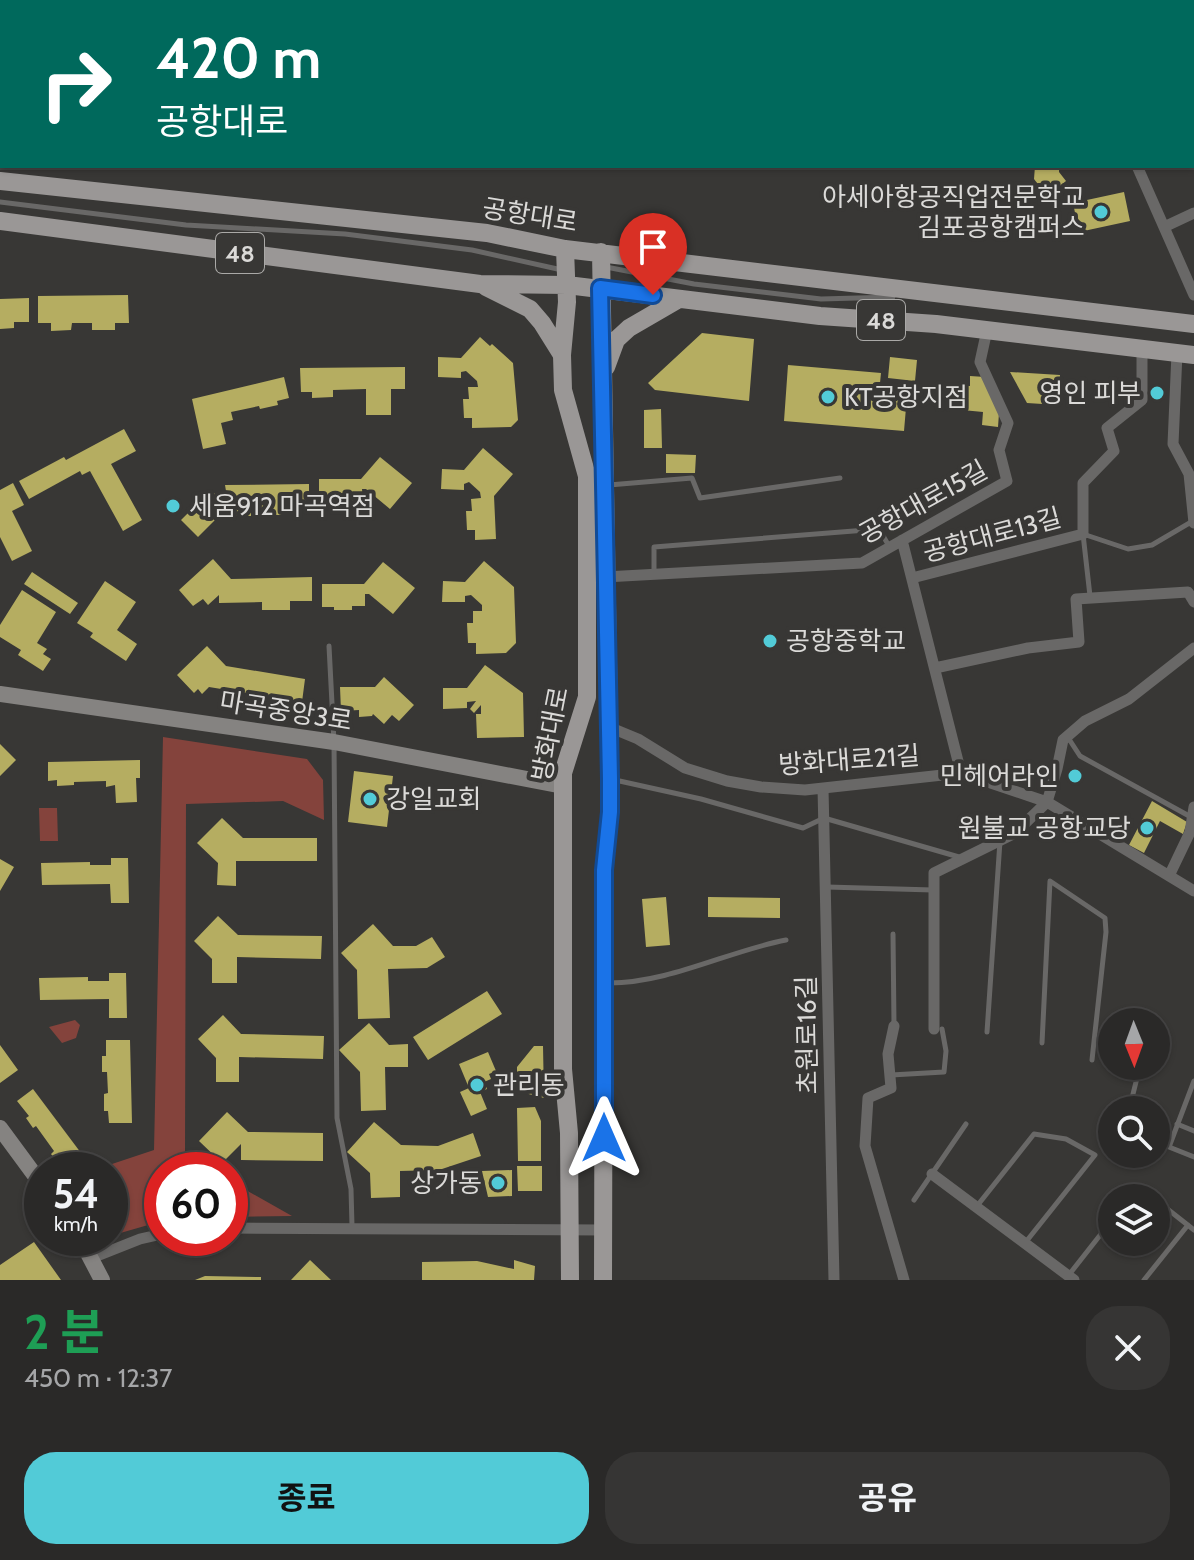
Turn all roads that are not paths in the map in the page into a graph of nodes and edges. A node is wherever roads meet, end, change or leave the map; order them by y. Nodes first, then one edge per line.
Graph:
1 (1138, 168) edge
2 (0, 181) edge
3 (0, 202) edge
4 (1194, 213) edge
5 (0, 221) edge
6 (1164, 227) junction
7 (565, 249) junction
8 (600, 259) junction
9 (567, 278) junction
10 (480, 284) junction
11 (600, 288) junction
12 (1194, 295) edge
13 (679, 299) junction
14 (1194, 324) edge
15 (987, 330) junction
16 (1142, 349) junction
17 (1185, 354) edge
18 (562, 355) junction
19 (602, 377) junction
20 (840, 478) dead end
21 (603, 486) junction
22 (1192, 490) edge
23 (1193, 522) edge
24 (1083, 534) junction
25 (902, 540) junction
26 (889, 547) junction
27 (654, 574) junction
28 (605, 577) junction
29 (912, 578) junction
30 (1090, 596) junction
31 (1194, 602) edge
32 (329, 646) dead end
33 (1192, 654) edge
34 (935, 668) junction
35 (0, 694) edge
36 (609, 727) junction
37 (1067, 736) junction
38 (334, 742) junction
39 (961, 773) junction
40 (610, 779) junction
41 (563, 786) junction
42 (823, 788) junction
43 (1047, 802) junction
44 (1193, 812) edge
45 (824, 818) junction
46 (1000, 840) junction
47 (964, 858) junction
48 (1169, 876) junction
49 (826, 887) junction
50 (934, 890) junction
51 (1194, 891) edge
52 (893, 934) dead end
53 (786, 940) dead end
54 (605, 983) junction
55 (894, 1026) joint
56 (938, 1029) joint
57 (987, 1032) dead end
58 (1042, 1043) dead end
59 (1092, 1060) dead end
60 (890, 1075) junction
61 (1194, 1081) edge
62 (966, 1124) dead end
63 (1177, 1124) junction
64 (0, 1128) edge
65 (1194, 1131) edge
66 (1194, 1157) edge
67 (24, 1161) edge
68 (932, 1174) junction
69 (914, 1200) dead end
70 (976, 1207) junction
71 (1170, 1211) edge
72 (1188, 1225) junction
73 (352, 1227) junction
74 (248, 1228) edge
75 (570, 1229) junction
76 (603, 1230) junction
77 (1194, 1230) edge
78 (144, 1238) edge
79 (1098, 1240) edge
80 (1025, 1243) junction
81 (92, 1258) joint
82 (906, 1278) edge
83 (1071, 1278) edge
84 (102, 1280) edge
85 (570, 1280) edge
86 (603, 1280) edge
87 (834, 1280) edge
88 (1144, 1280) edge

1 - 6 street
2 - 7 main road, 공항대로 / 48
3 - 9 lane
4 - 6 street
5 - 10 main road, 48
6 - 12 street
7 - 8 main road, 공항대로 / 48
7 - 9 main road, 방화대로
8 - 11 main road, 방화대로
8 - 14 main road, 공항대로 / 48
9 - 10 main road, 48
9 - 11 main road, 48
9 - 18 main road, 방화대로
10 - 18 main road
11 - 13 main road, 48
11 - 19 main road, 방화대로
13 - 15 main road, 48
13 - 19 main road
15 - 16 main road, 48
15 - 25 street, 공항대로15길
16 - 17 main road, 48
16 - 24 street, 공항대로13길
17 - 22 street
18 - 41 main road, 방화대로
19 - 21 main road, 방화대로
20 - 21 lane
21 - 28 main road, 방화대로
22 - 23 street
23 - 24 lane
24 - 29 street, 공항대로13길
24 - 30 lane, 공항대로13길
25 - 26 street, 공항대로15길
25 - 29 street, 방화대로21길
26 - 27 street, 공항대로15길
26 - 27 lane
27 - 28 street, 공항대로15길
28 - 36 main road, 방화대로
29 - 34 street, 방화대로21길
30 - 31 street
30 - 34 street
32 - 38 lane
33 - 37 street
34 - 39 street, 방화대로21길
35 - 38 street, 마곡중앙3로
36 - 40 main road, 방화대로
36 - 42 street, 방화대로21길
37 - 43 street
37 - 44 lane
38 - 41 street, 마곡중앙3로
38 - 73 lane
39 - 42 street, 방화대로21길
39 - 43 street, 방화대로21길
40 - 45 lane
40 - 54 main road, 방화대로
41 - 75 main road, 방화대로
42 - 45 street, 초원로16길
43 - 46 street
43 - 48 street, 방화대로21길
44 - 48 street
45 - 47 lane
45 - 49 street, 초원로16길
46 - 47 street
46 - 57 lane
47 - 50 street
48 - 51 street, 방화대로21길
49 - 50 lane
49 - 87 street, 초원로16길
50 - 56 street
52 - 55 lane
53 - 54 lane
54 - 76 main road, 방화대로
55 - 60 street
56 - 60 lane
58 - 59 lane
60 - 82 street
61 - 63 lane
62 - 68 lane
63 - 65 lane
63 - 66 lane
64 - 67 street
68 - 69 lane
68 - 70 street
70 - 80 street
70 - 80 lane
71 - 72 lane
72 - 77 lane
72 - 88 lane
73 - 74 street
73 - 75 street
75 - 76 street
75 - 85 main road, 방화대로
76 - 86 main road, 방화대로
78 - 81 street
79 - 83 lane
80 - 83 street
81 - 84 street

